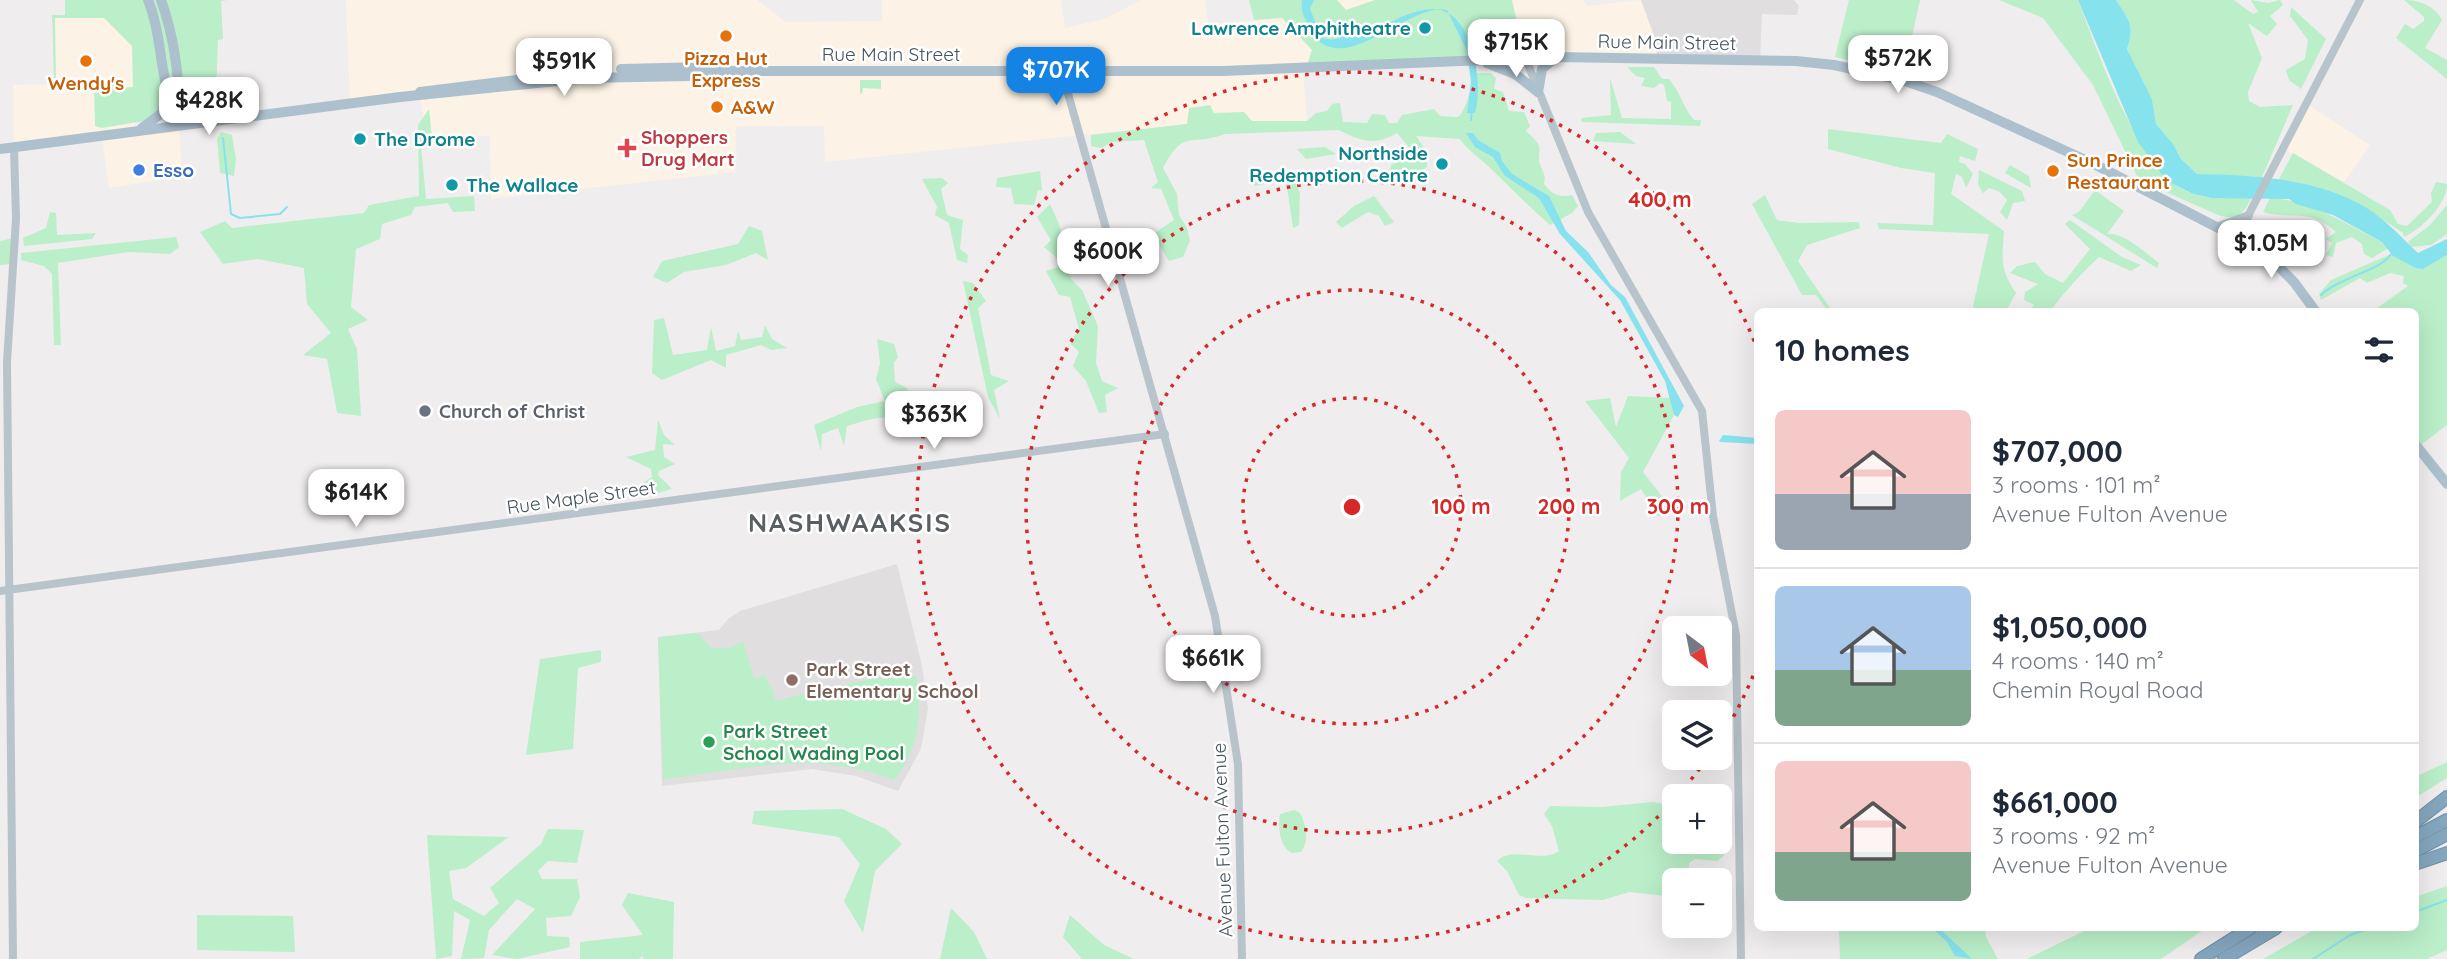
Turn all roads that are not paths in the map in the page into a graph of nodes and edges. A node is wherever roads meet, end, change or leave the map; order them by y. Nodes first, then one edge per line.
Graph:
1 (148, 0) edge
2 (161, 0) edge
3 (2360, 0) edge
4 (1525, 57) junction
5 (1557, 57) junction
6 (1479, 60) junction
7 (1062, 72) junction
8 (179, 88) junction
9 (167, 92) junction
10 (1538, 93) junction
11 (225, 119) junction
12 (178, 125) junction
13 (135, 132) junction
14 (14, 147) junction
15 (0, 149) edge
16 (2252, 211) junction
17 (2216, 227) junction
18 (2237, 237) junction
19 (2263, 251) junction
20 (2313, 308) edge
21 (1165, 434) junction
22 (2419, 449) edge
23 (2447, 484) edge
24 (4, 591) edge
25 (2447, 797) edge
26 (2419, 819) edge
27 (2447, 820) edge
28 (2447, 834) edge
29 (2419, 836) edge
30 (2419, 849) edge
31 (2447, 853) edge
32 (2419, 863) edge
33 (2251, 934) edge
34 (13, 959) edge
35 (1242, 959) edge
36 (1741, 959) edge
37 (2201, 959) edge
38 (2224, 959) edge

1 - 9 main road
2 - 8 main road
3 - 16 street
4 - 5 main road, Rue Main Street
4 - 6 main road, Rue Main Street
4 - 10 street
5 - 10 main road
5 - 17 main road, Rue Main Street
6 - 7 main road, Rue Main Street
6 - 10 main road
7 - 11 main road, Rue Main Street
7 - 21 street, Avenue Fulton Avenue
8 - 11 main road
8 - 12 main road
9 - 12 main road
9 - 13 main road
10 - 36 street
11 - 12 main road, Rue Main Street
12 - 13 main road, Rue Main Street
13 - 14 main road, Rue Main Street
14 - 15 main road, Rue Main Street
14 - 24 street
16 - 17 street
16 - 18 street
16 - 19 street
17 - 18 main road, Rue Main Street
18 - 19 main road, Rue Main Street
19 - 20 main road, Rue Main Street
21 - 24 street, Rue Maple Street
21 - 35 street, Avenue Fulton Avenue
22 - 23 main road
24 - 34 street
25 - 26 highway
27 - 29 highway
28 - 30 highway
31 - 32 highway
33 - 37 highway
33 - 38 highway

